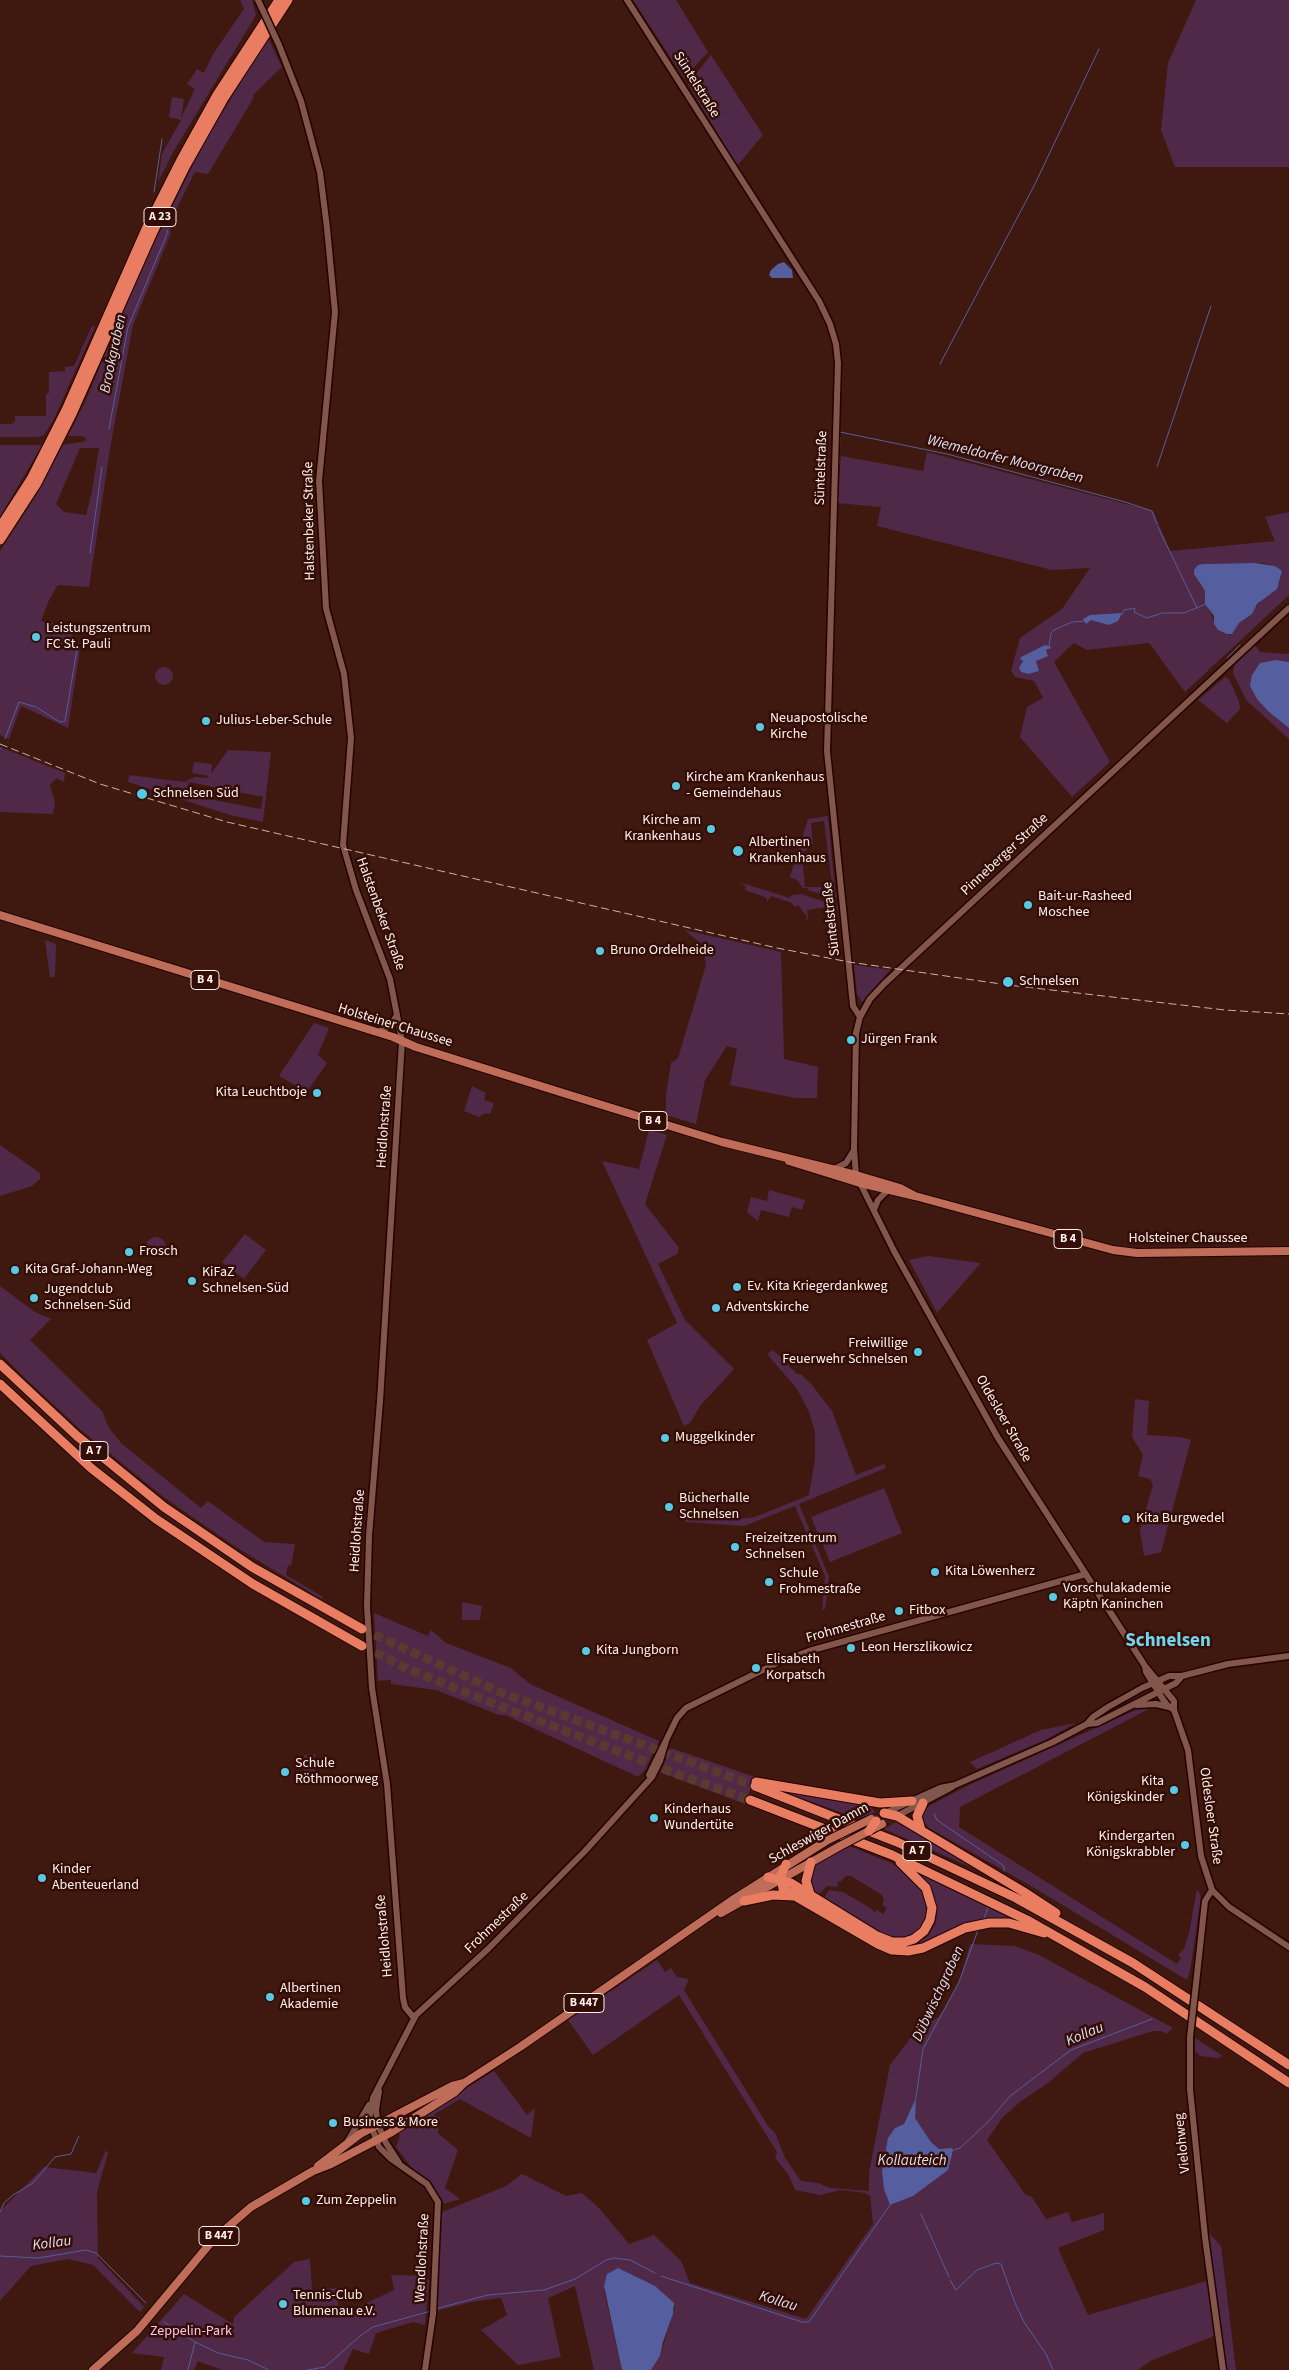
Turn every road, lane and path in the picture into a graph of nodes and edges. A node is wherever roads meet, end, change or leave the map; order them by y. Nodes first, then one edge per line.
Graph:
1 (257, 0) edge
2 (279, 0) edge
3 (288, 0) edge
4 (627, 0) edge
5 (0, 527) edge
6 (0, 540) edge
7 (1289, 608) edge
8 (0, 915) edge
9 (852, 996) junction
10 (864, 1008) junction
11 (398, 1014) junction
12 (860, 1017) junction
13 (377, 1032) junction
14 (402, 1041) junction
15 (854, 1149) junction
16 (783, 1158) junction
17 (834, 1169) junction
18 (856, 1175) junction
19 (860, 1183) junction
20 (887, 1191) junction
21 (915, 1196) junction
22 (874, 1210) junction
23 (1289, 1251) edge
24 (0, 1364) edge
25 (0, 1384) edge
26 (1086, 1574) junction
27 (362, 1629) tunnel mouth
28 (362, 1646) tunnel mouth
29 (1289, 1656) edge
30 (1182, 1676) junction
31 (1155, 1681) junction
32 (1165, 1688) junction
33 (1158, 1692) junction
34 (1133, 1705) junction
35 (1172, 1709) junction
36 (1087, 1724) junction
37 (955, 1785) junction
38 (750, 1800) tunnel mouth
39 (870, 1801) junction
40 (912, 1801) junction
41 (923, 1803) junction
42 (897, 1816) junction
43 (878, 1818) junction
44 (921, 1830) junction
45 (869, 1831) joint
46 (892, 1856) junction
47 (811, 1862) junction
48 (786, 1864) junction
49 (768, 1877) junction
50 (781, 1879) junction
51 (1212, 1890) junction
52 (796, 1896) junction
53 (1216, 1896) junction
54 (812, 1897) junction
55 (744, 1901) junction
56 (1204, 1913) junction
57 (704, 1922) junction
58 (1073, 1928) junction
59 (1061, 1938) junction
60 (1289, 1947) edge
61 (414, 2018) junction
62 (1289, 2065) edge
63 (464, 2083) junction
64 (1289, 2083) edge
65 (380, 2086) junction
66 (373, 2098) junction
67 (375, 2127) junction
68 (379, 2139) junction
69 (346, 2144) junction
70 (313, 2171) junction
71 (93, 2370) edge
72 (425, 2370) edge
73 (1223, 2370) edge

1 - 11 street, Halstenbeker Straße, bridge
2 - 5 highway, A 23
3 - 6 highway, A 23
4 - 9 street, Süntelstraße
7 - 10 street, Pinneberger Straße
8 - 13 main road, Holsteiner Chaussee / B 4
9 - 10 street
9 - 12 street, Süntelstraße
10 - 12 street, Pinneberger Straße
11 - 13 street
11 - 14 street, Halstenbeker Straße
12 - 15 street, Pinneberger Straße
13 - 14 main road, Holsteiner Chaussee / B 4
14 - 16 main road, Holsteiner Chaussee / B 4
14 - 61 street, Heidlohstraße
15 - 17 street
15 - 18 street, Pinneberger Straße
16 - 17 main road, Holsteiner Chaussee / B 4
16 - 19 main road, Holsteiner Chaussee / B 4
17 - 18 main road, Holsteiner Chaussee / B 4
18 - 19 street, Oldesloer Straße
18 - 21 main road, Holsteiner Chaussee / B 4
19 - 20 main road, Holsteiner Chaussee / B 4
19 - 22 street, Oldesloer Straße
20 - 21 main road, Holsteiner Chaussee / B 4
20 - 22 street
21 - 23 main road, Holsteiner Chaussee / B 4
22 - 26 street, Oldesloer Straße
24 - 27 highway, A 7
25 - 28 highway, A 7
26 - 31 street, Oldesloer Straße
26 - 61 street, Frohmestraße
29 - 30 street, Schleswiger Damm
30 - 31 street, Schleswiger Damm
30 - 32 street, Schleswiger Damm
31 - 32 street, Oldesloer Straße
31 - 33 street, Oldesloer Straße
31 - 36 street, Schleswiger Damm
32 - 33 street, Schleswiger Damm
32 - 35 street, Oldesloer Straße
33 - 34 street, Schleswiger Damm
33 - 35 street, Oldesloer Straße
34 - 35 street
34 - 36 street, Schleswiger Damm
35 - 51 street, Oldesloer Straße
36 - 37 street, Schleswiger Damm
37 - 40 street, Schleswiger Damm
37 - 41 street, Schleswiger Damm
38 - 46 highway, A 7
39 - 40 highway, A 7
39 - 43 highway
39 - 58 highway, A 7
40 - 43 street, Schleswiger Damm
41 - 42 street, Schleswiger Damm
41 - 44 highway
42 - 43 highway
42 - 44 highway
43 - 45 highway, bridge
43 - 48 main road, Schleswiger Damm / B 447, bridge
44 - 58 highway
45 - 47 main road, Schleswiger Damm / B 447, bridge
46 - 54 highway
46 - 59 highway, A 7
47 - 50 main road, Schleswiger Damm / B 447
47 - 54 highway
48 - 49 main road, Schleswiger Damm / B 447
48 - 50 highway
49 - 50 highway
49 - 57 main road, Schleswiger Damm / B 447
50 - 52 highway
50 - 54 highway
50 - 55 main road, Schleswiger Damm / B 447
51 - 53 street, Oldesloer Straße
51 - 56 street, Vielohweg
52 - 55 highway
52 - 59 highway
53 - 56 street, Vielohweg
53 - 60 street, Oldesloer Straße
55 - 57 main road, Schleswiger Damm / B 447
56 - 73 street, Vielohweg, bridge
57 - 63 main road, Schleswiger Damm / B 447
58 - 62 highway, A 7
59 - 64 highway, A 7
61 - 65 street, Frohmestraße
63 - 67 main road, Schleswiger Damm / B 447
63 - 68 main road, Schleswiger Damm / B 447
65 - 66 street, Frohmestraße
65 - 67 street, Frohmestraße
66 - 67 street, Frohmestraße
66 - 69 street
67 - 68 street, Frohmestraße
67 - 69 main road, B 447
68 - 70 main road, B 447
68 - 72 street, Wendlohstraße
69 - 70 main road, B 447
70 - 71 main road, B 447

